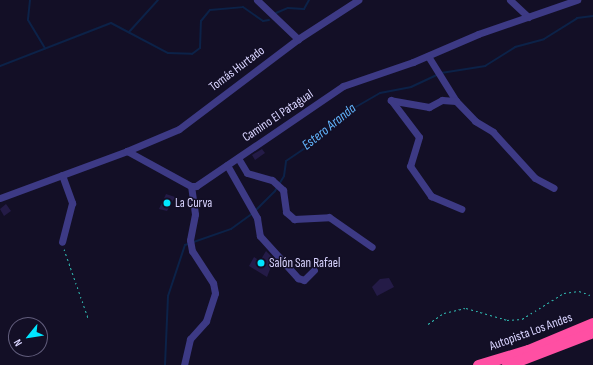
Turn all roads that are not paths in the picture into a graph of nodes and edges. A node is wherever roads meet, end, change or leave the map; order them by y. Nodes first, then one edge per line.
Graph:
1 (257, 0) edge
2 (358, 0) edge
3 (510, 0) edge
4 (577, 0) edge
5 (528, 17) junction
6 (298, 39) junction
7 (428, 56) junction
8 (456, 101) junction
9 (127, 151) junction
10 (238, 158) junction
11 (227, 165) junction
12 (62, 175) junction
13 (191, 186) junction
14 (554, 188) dead end
15 (0, 198) edge
16 (461, 209) dead end
17 (62, 242) road end
18 (372, 247) dead end
19 (314, 270) dead end
20 (593, 323) edge
21 (593, 332) edge
22 (184, 365) edge
23 (478, 365) edge
24 (508, 365) edge

1 - 6 street
2 - 6 street, Tomás Hurtado
3 - 5 street
4 - 5 street, Camino El Patagual
5 - 7 street, Camino El Patagual
6 - 9 street, Tomás Hurtado
7 - 8 street
7 - 10 street, Camino El Patagual
8 - 14 street
8 - 16 street
9 - 12 street
9 - 13 street
10 - 11 street, Camino El Patagual
10 - 18 street
11 - 13 street, Camino El Patagual
11 - 19 street
12 - 15 street
12 - 17 street
13 - 22 street
20 - 23 highway, Autopista Los Andes
21 - 24 highway, Autopista Los Andes

